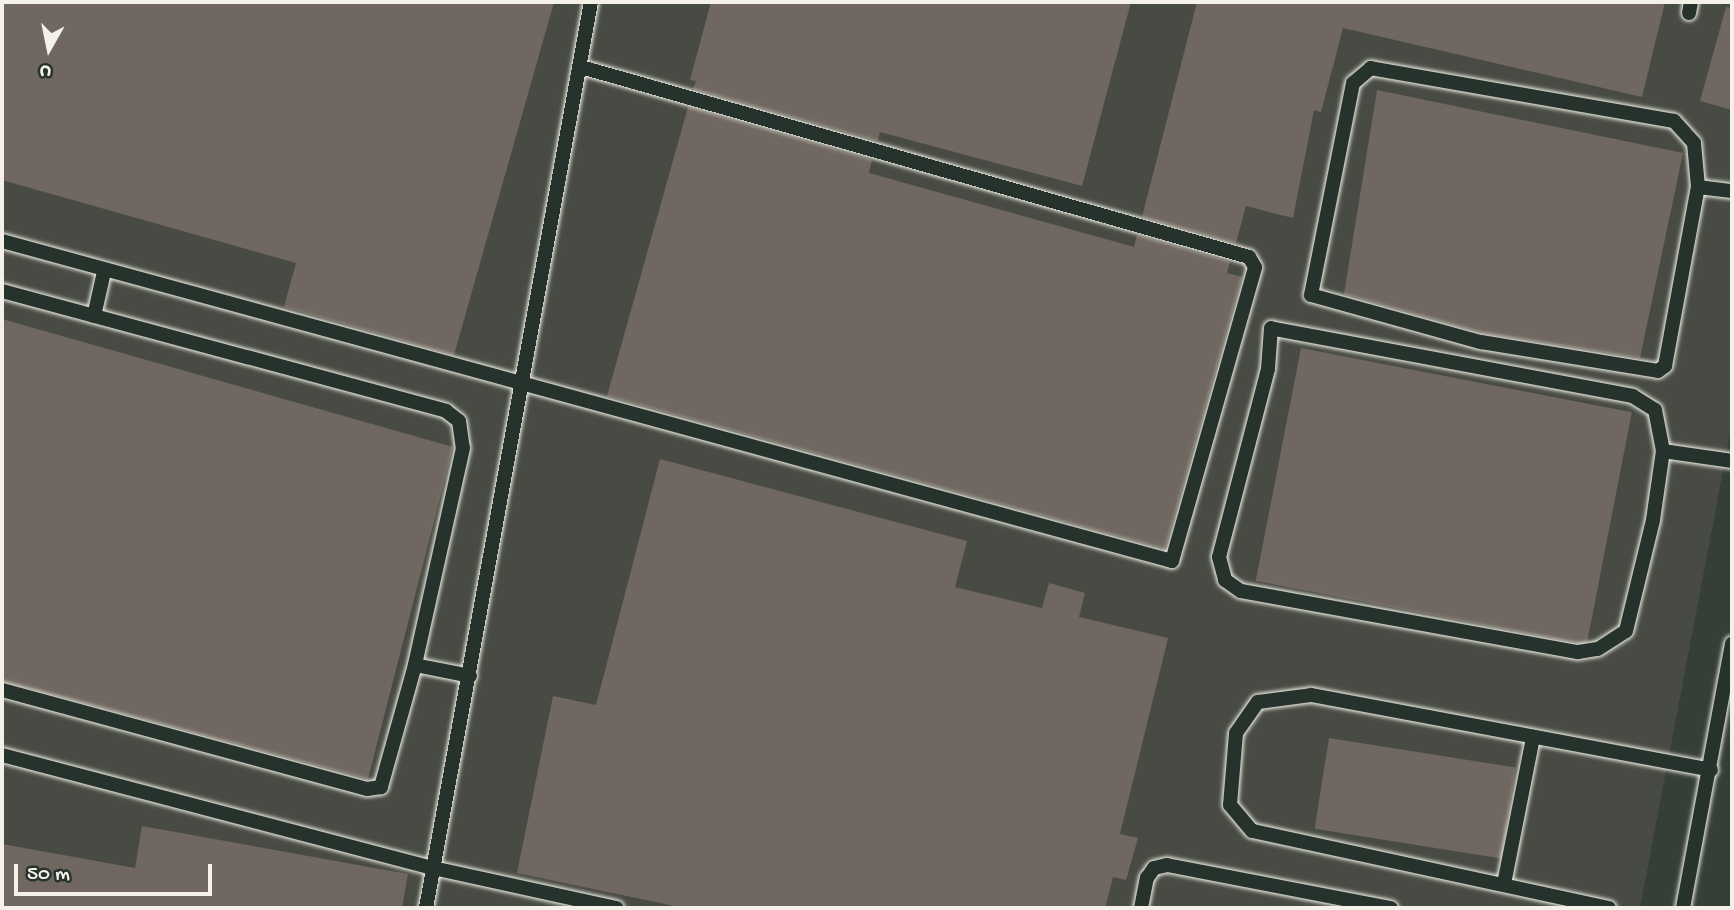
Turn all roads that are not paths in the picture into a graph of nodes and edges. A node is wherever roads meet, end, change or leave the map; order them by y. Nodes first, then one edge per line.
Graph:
1 (591, 2) edge
2 (581, 67) junction
3 (1698, 187) junction
4 (1732, 191) edge
5 (2, 241) edge
6 (104, 272) junction
7 (2, 291) edge
8 (94, 316) junction
9 (519, 384) junction
10 (1663, 451) junction
11 (1732, 461) edge
12 (1732, 644) edge
13 (415, 665) junction
14 (470, 676) junction
15 (2, 690) edge
16 (1533, 737) junction
17 (2, 755) edge
18 (1711, 770) junction
19 (433, 868) junction
20 (1504, 884) junction
21 (426, 908) edge
22 (617, 908) edge
23 (1141, 908) edge
24 (1391, 908) edge
25 (1609, 908) edge
26 (1683, 908) edge

1 - 2 lane
2 - 9 lane
2 - 9 lane
3 - 3 lane
3 - 4 lane
5 - 6 lane
6 - 8 lane
6 - 9 lane
7 - 8 lane
8 - 13 lane
9 - 14 lane
10 - 10 lane
10 - 11 lane
12 - 18 lane
13 - 14 lane
13 - 15 lane
14 - 19 lane
16 - 18 lane
16 - 20 lane
16 - 20 lane
17 - 19 lane
18 - 26 lane
19 - 21 lane
19 - 22 lane
20 - 25 lane
23 - 24 lane

